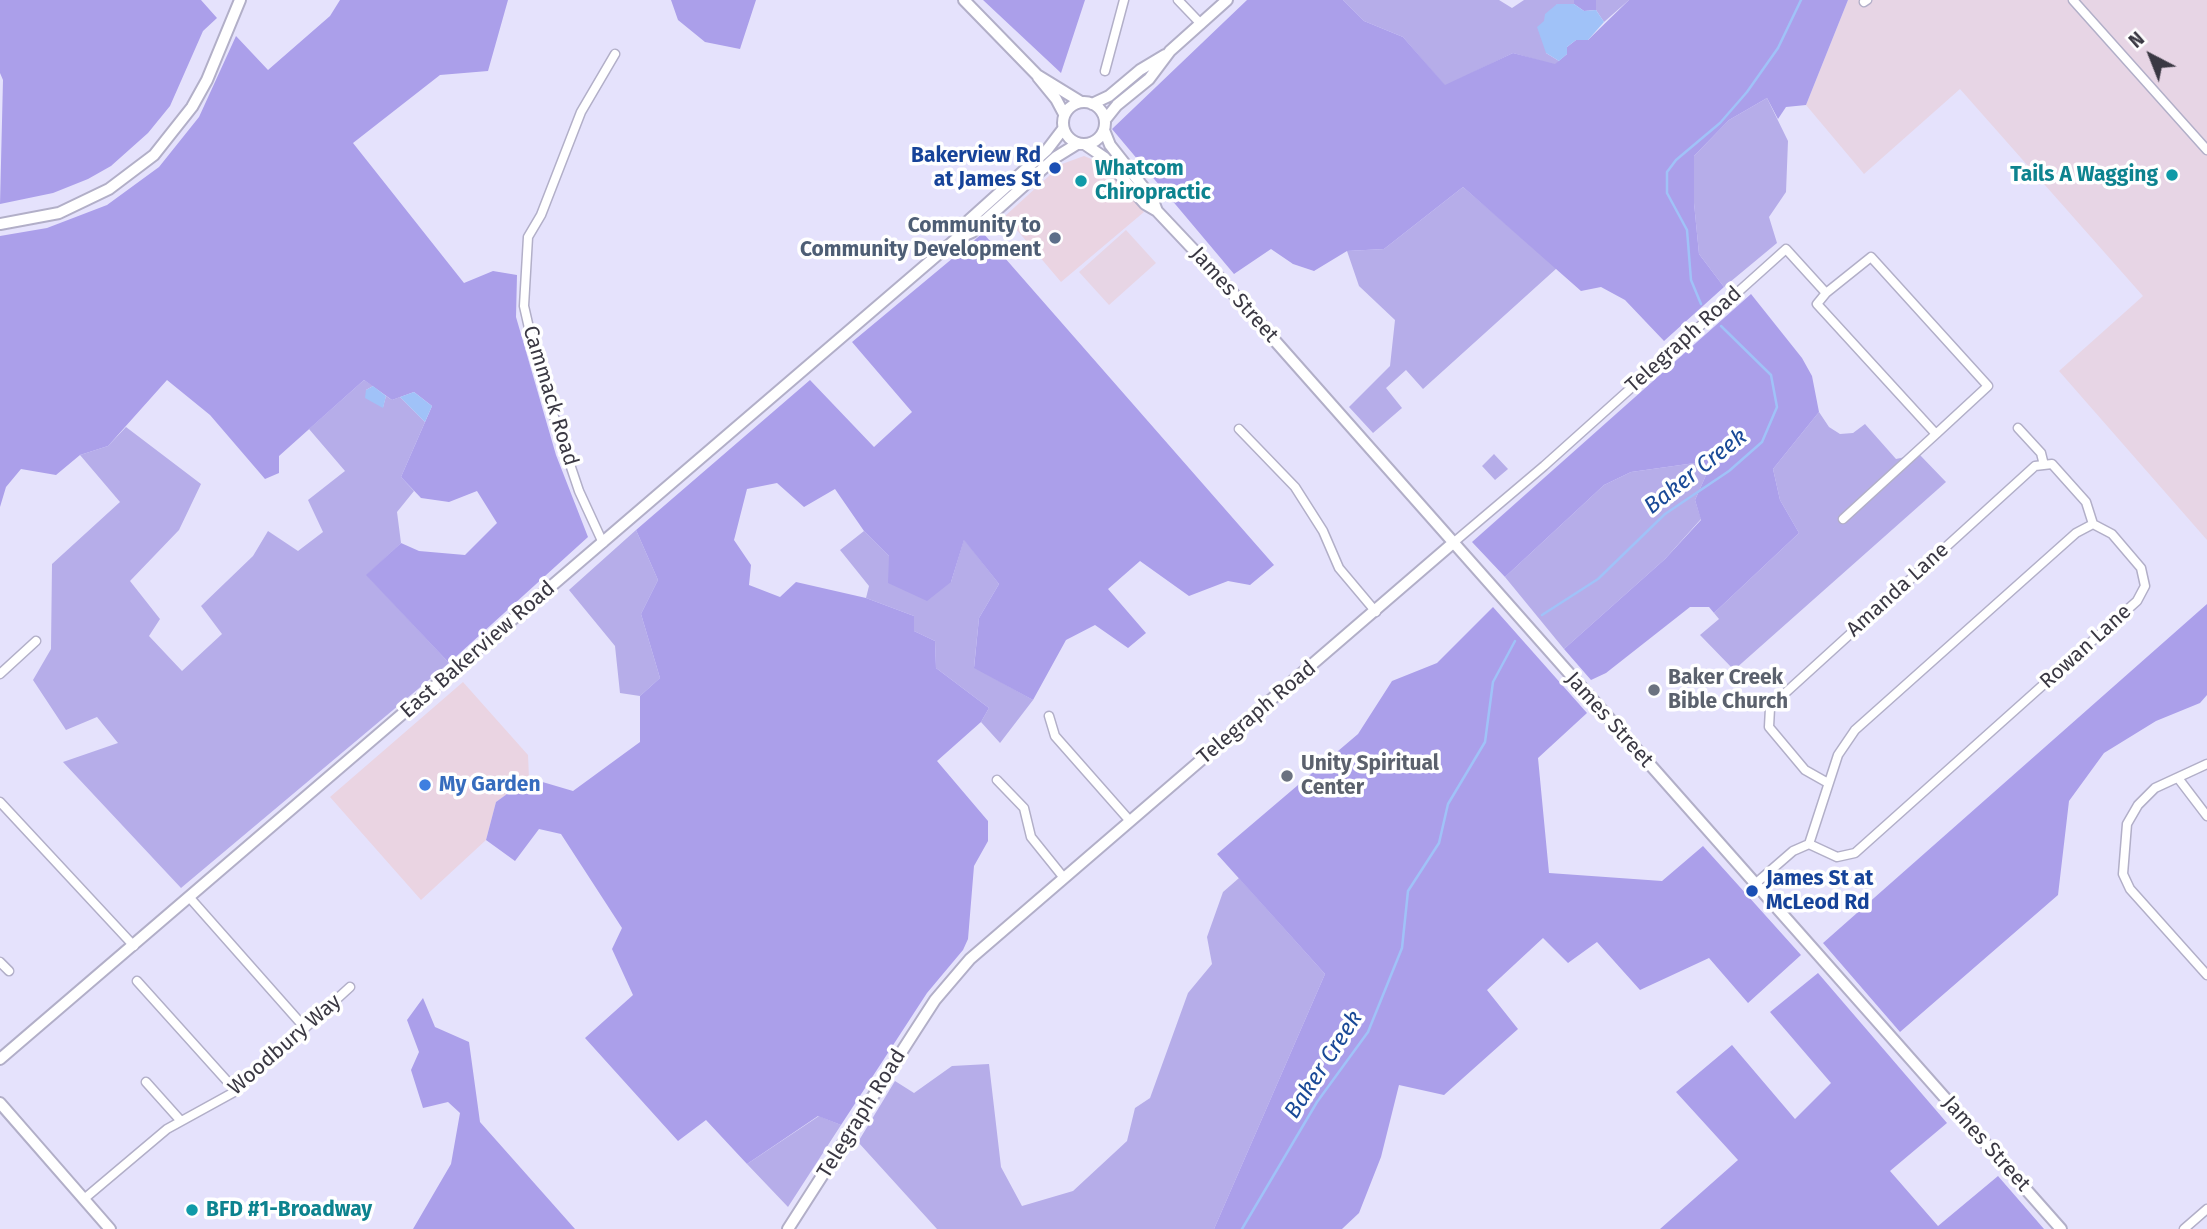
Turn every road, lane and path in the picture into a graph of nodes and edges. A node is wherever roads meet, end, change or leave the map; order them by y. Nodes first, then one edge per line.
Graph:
1 (240, 0) edge
2 (964, 0) edge
3 (1124, 0) edge
4 (1178, 0) edge
5 (1227, 0) edge
6 (2073, 0) edge
7 (1201, 24) junction
8 (1170, 51) junction
9 (615, 54) dead end
10 (1105, 71) dead end
11 (1037, 75) junction
12 (1086, 103) junction
13 (1064, 114) junction
14 (1105, 125) junction
15 (1063, 129) junction
16 (1082, 144) junction
17 (2207, 150) edge
18 (1157, 211) junction
19 (0, 225) edge
20 (956, 239) junction
21 (1826, 293) junction
22 (2018, 428) dead end
23 (1239, 429) dead end
24 (1936, 434) junction
25 (2044, 465) junction
26 (1843, 519) dead end
27 (2093, 524) junction
28 (603, 542) junction
29 (1453, 543) junction
30 (1376, 612) junction
31 (36, 641) dead end
32 (0, 674) edge
33 (1049, 716) dead end
34 (2207, 764) edge
35 (2178, 778) junction
36 (997, 780) dead end
37 (1828, 783) junction
38 (0, 802) edge
39 (2207, 816) edge
40 (1130, 821) junction
41 (1809, 844) junction
42 (1064, 878) junction
43 (1755, 884) junction
44 (190, 898) junction
45 (134, 947) junction
46 (0, 962) edge
47 (9, 971) dead end
48 (2207, 975) edge
49 (137, 981) dead end
50 (350, 987) dead end
51 (304, 1028) junction
52 (0, 1059) edge
53 (146, 1082) dead end
54 (236, 1091) junction
55 (0, 1103) edge
56 (180, 1120) junction
57 (84, 1199) junction
58 (2207, 1209) edge
59 (110, 1229) edge
60 (788, 1229) edge
61 (2061, 1229) edge
62 (2184, 1229) edge

1 - 19 main road
2 - 11 main road
3 - 10 street
4 - 7 street
5 - 7 main road
6 - 17 street
7 - 8 main road
8 - 12 main road
8 - 14 main road
9 - 28 street, Cammack Road
11 - 12 main road
11 - 13 main road
12 - 13 main road
12 - 14 main road
13 - 15 main road
14 - 16 main road
14 - 18 main road, James Street
15 - 16 main road
15 - 20 main road, East Bakerview Road
16 - 18 main road, James Street
16 - 20 main road, East Bakerview Road
18 - 29 main road, James Street
20 - 28 main road, East Bakerview Road
21 - 24 street
21 - 24 street
21 - 29 street, Telegraph Road
22 - 25 street
23 - 30 street
24 - 26 street
25 - 27 street
25 - 37 street, Amanda Lane
27 - 37 street
27 - 41 street, Rowan Lane
28 - 44 main road, East Bakerview Road
29 - 30 main road, Telegraph Road
29 - 43 main road, James Street
30 - 40 main road, Telegraph Road
31 - 32 street
33 - 40 street
34 - 35 street
35 - 39 street
35 - 48 street
36 - 42 street
37 - 41 street
38 - 45 street
40 - 42 main road, Telegraph Road
41 - 43 street
42 - 60 main road, Telegraph Road
43 - 61 main road, James Street
44 - 45 main road, East Bakerview Road
44 - 51 street
45 - 52 main road, East Bakerview Road
46 - 47 street
49 - 54 street
50 - 51 street, Woodbury Way
51 - 54 street, Woodbury Way
53 - 56 street
54 - 56 street, Woodbury Way
55 - 57 main road
56 - 57 street, Woodbury Way
57 - 59 main road
58 - 62 street

